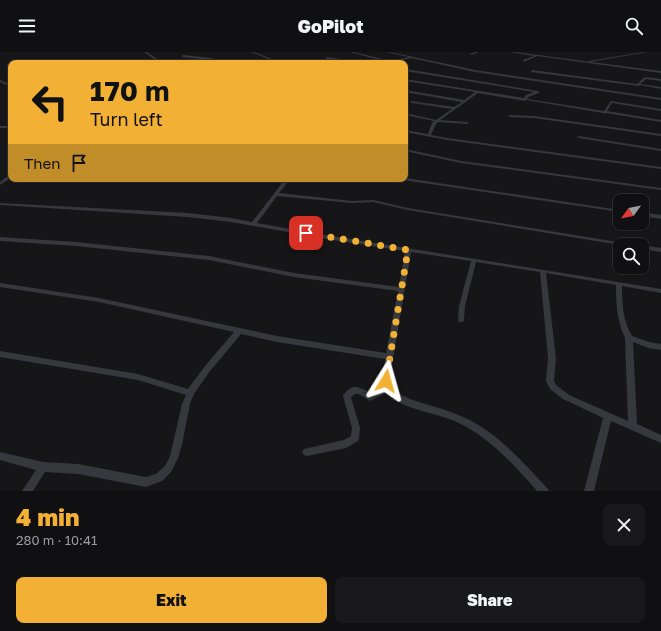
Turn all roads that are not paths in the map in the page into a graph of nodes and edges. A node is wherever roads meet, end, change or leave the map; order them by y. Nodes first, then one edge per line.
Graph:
1 (145, 52) edge
2 (252, 52) edge
3 (351, 52) edge
4 (387, 52) edge
5 (478, 52) edge
6 (510, 52) edge
7 (647, 52) edge
8 (471, 54) dead end
9 (184, 56) dead end
10 (537, 56) junction
11 (327, 58) dead end
12 (411, 58) junction
13 (157, 60) edge
14 (215, 60) edge
15 (274, 60) edge
16 (341, 60) edge
17 (378, 60) edge
18 (402, 60) edge
19 (524, 61) dead end
20 (582, 62) junction
21 (408, 70) edge
22 (532, 71) dead end
23 (661, 72) edge
24 (408, 80) edge
25 (661, 80) edge
26 (0, 81) edge
27 (5, 84) junction
28 (0, 85) edge
29 (8, 85) edge
30 (639, 85) junction
31 (661, 88) edge
32 (408, 92) edge
33 (477, 92) junction
34 (661, 98) edge
35 (525, 100) junction
36 (463, 101) junction
37 (412, 102) dead end
38 (453, 108) junction
39 (661, 110) edge
40 (604, 113) junction
41 (408, 115) edge
42 (510, 116) dead end
43 (436, 121) junction
44 (661, 122) edge
45 (467, 123) dead end
46 (408, 132) edge
47 (661, 135) edge
48 (429, 136) junction
49 (579, 137) dead end
50 (661, 150) edge
51 (408, 151) edge
52 (661, 168) edge
53 (408, 179) edge
54 (286, 182) edge
55 (661, 189) edge
56 (276, 194) junction
57 (0, 204) edge
58 (9, 205) junction
59 (0, 210) edge
60 (613, 210) edge
61 (649, 215) edge
62 (661, 217) edge
63 (254, 223) junction
64 (0, 239) edge
65 (613, 243) edge
66 (649, 248) edge
67 (408, 250) junction
68 (661, 250) edge
69 (474, 260) junction
70 (543, 271) junction
71 (619, 284) junction
72 (0, 285) edge
73 (401, 289) junction
74 (661, 291) edge
75 (461, 320) dead end
76 (239, 331) junction
77 (629, 338) junction
78 (661, 347) edge
79 (0, 354) edge
80 (390, 357) junction
81 (388, 388) junction
82 (190, 393) junction
83 (608, 416) junction
84 (633, 426) junction
85 (661, 439) edge
86 (307, 452) dead end
87 (0, 456) edge
88 (43, 467) junction
89 (28, 491) edge
90 (544, 491) edge
91 (588, 491) edge

1 - 13 street
2 - 15 street
3 - 17 street
4 - 12 street
5 - 8 street
6 - 10 street
7 - 20 street
9 - 14 street
10 - 19 street
10 - 20 street
11 - 16 street
12 - 18 street
12 - 34 street
20 - 23 street
21 - 35 street
22 - 30 street
24 - 33 street
25 - 30 street
26 - 27 street
27 - 28 street
27 - 29 street
30 - 31 street
32 - 36 street
33 - 35 street
33 - 36 street
35 - 40 street
36 - 38 street
37 - 38 street
38 - 43 street
39 - 40 street
40 - 44 street
41 - 43 street
42 - 47 street
43 - 45 street
43 - 48 street
46 - 48 street
48 - 52 street
49 - 50 street
51 - 55 street
53 - 60 street
54 - 56 street
56 - 63 street
56 - 65 street
57 - 58 street
58 - 59 street
58 - 63 street
61 - 62 street
63 - 67 street
64 - 73 street
66 - 68 street
67 - 69 street
67 - 73 street
69 - 70 street
69 - 75 street
70 - 71 street
70 - 83 street
71 - 74 street
71 - 77 street
72 - 76 street
73 - 80 street
76 - 80 street
76 - 82 street
77 - 78 street
77 - 84 street
79 - 82 street
80 - 81 street
81 - 86 street
81 - 90 street
82 - 88 street
83 - 84 street
83 - 91 street
84 - 85 street
87 - 88 street
88 - 89 street

